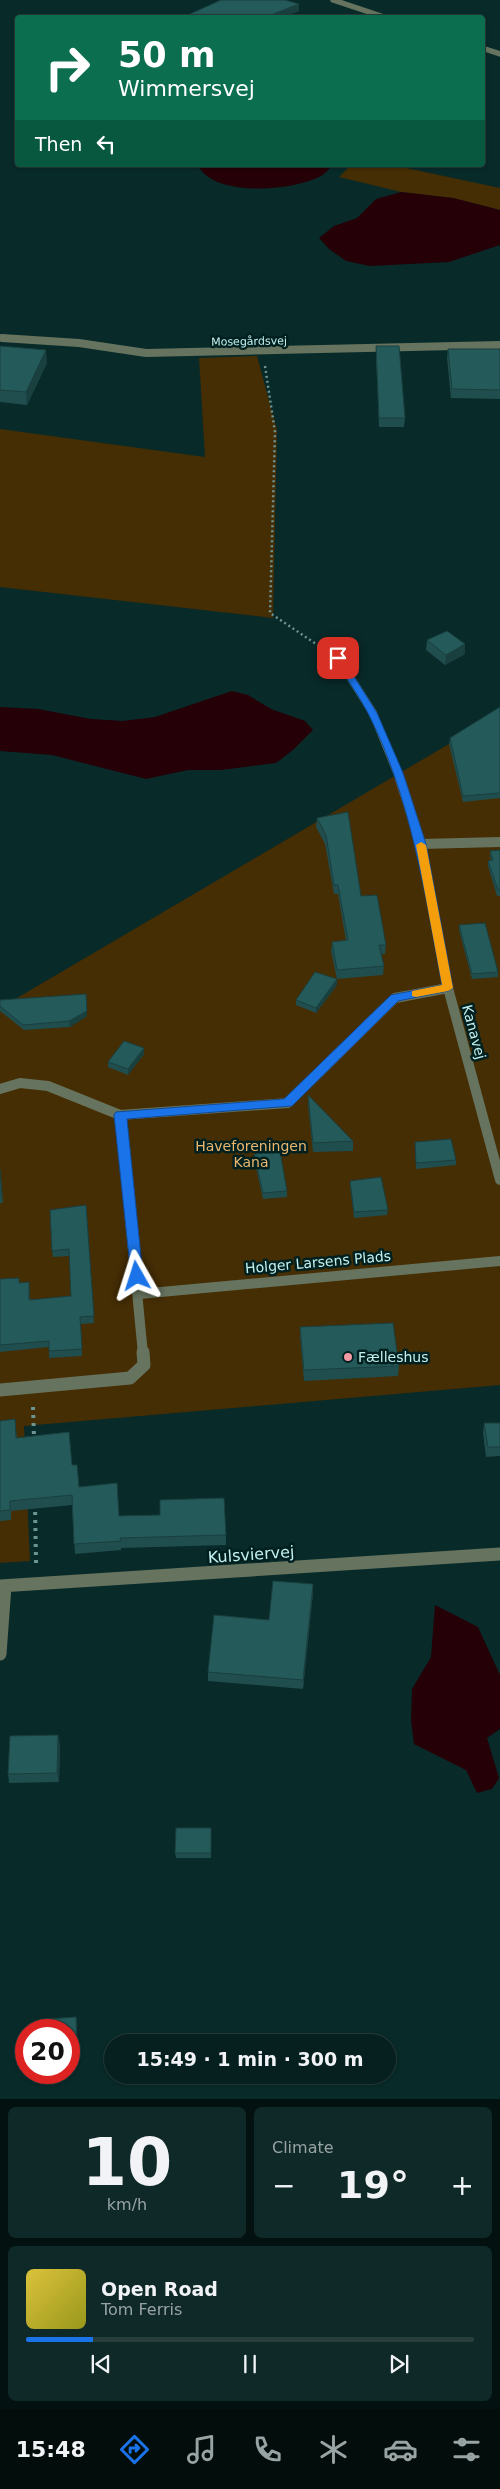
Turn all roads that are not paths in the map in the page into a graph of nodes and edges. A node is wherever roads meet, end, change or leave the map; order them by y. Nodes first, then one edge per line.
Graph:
1 (333, 0) edge
2 (378, 15) edge
3 (485, 49) edge
4 (500, 54) edge
5 (0, 338) edge
6 (500, 345) edge
7 (338, 658) road end
8 (500, 842) edge
9 (421, 844) junction
10 (448, 988) junction
11 (0, 1089) edge
12 (120, 1115) junction
13 (500, 1180) edge
14 (500, 1260) edge
15 (139, 1294) junction
16 (0, 1390) edge
17 (500, 1554) edge
18 (2, 1586) edge
19 (0, 1654) edge

1 - 2 street
3 - 4 street
5 - 6 street, Mosegårdsvej
7 - 9 street, Kanavej
8 - 9 street
9 - 10 street, Kanavej
10 - 12 street
10 - 13 street, Kanavej
11 - 12 street
12 - 15 street
14 - 15 street, Holger Larsens Plads
15 - 16 street
17 - 18 street, Kulsviervej
18 - 19 street, Kulsviervej

